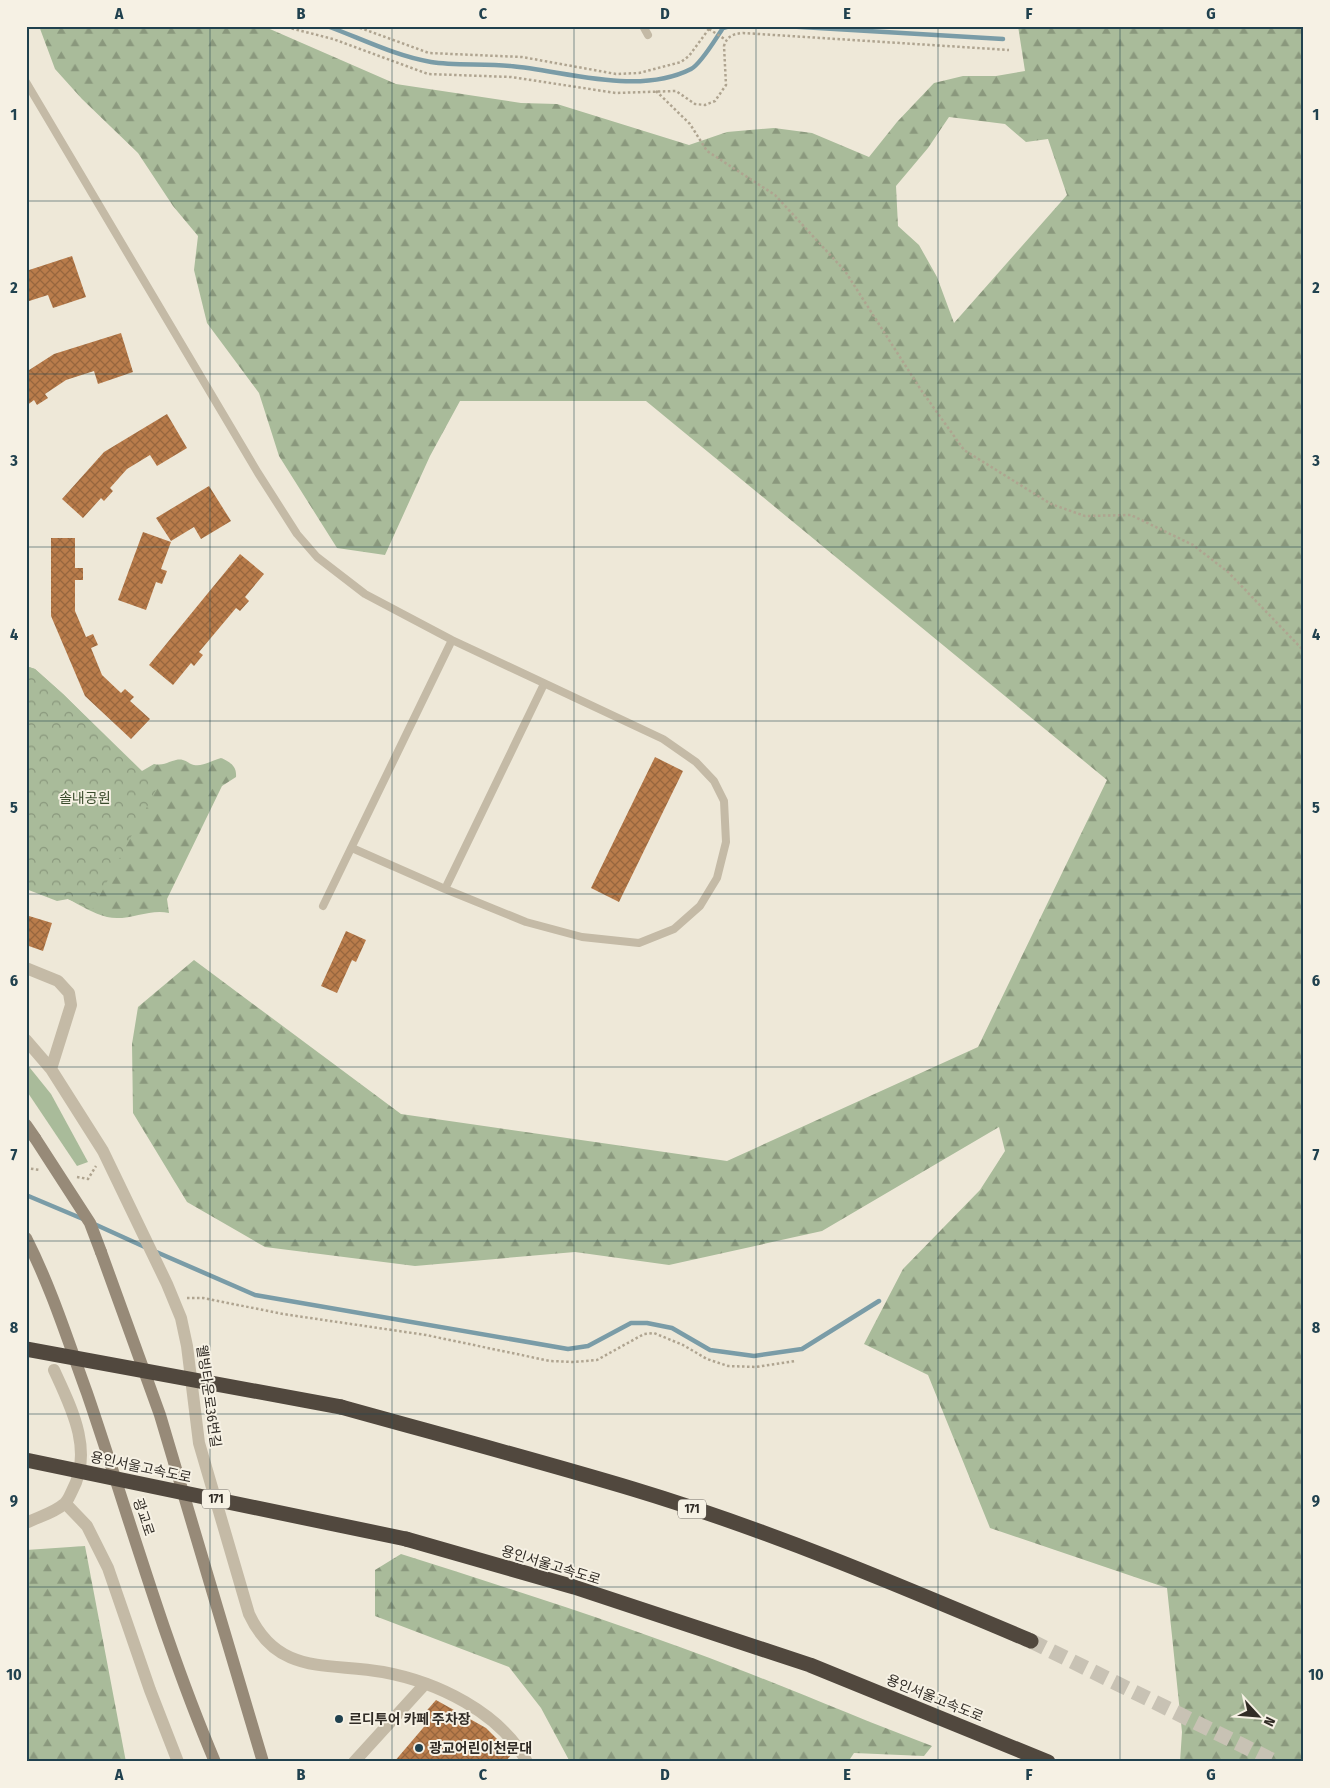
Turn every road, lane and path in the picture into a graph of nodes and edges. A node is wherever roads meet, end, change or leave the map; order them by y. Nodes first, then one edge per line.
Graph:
1 (282, 26) edge
2 (355, 26) edge
3 (643, 26) edge
4 (710, 27) edge
5 (648, 36) dead end
6 (726, 40) junction
7 (1009, 50) dead end
8 (26, 82) edge
9 (656, 91) junction
10 (452, 640) junction
11 (1304, 651) edge
12 (544, 684) junction
13 (352, 848) junction
14 (445, 889) junction
15 (322, 906) dead end
16 (26, 968) edge
17 (26, 1040) edge
18 (51, 1069) junction
19 (26, 1125) edge
20 (26, 1238) edge
21 (174, 1300) junction
22 (26, 1349) edge
23 (795, 1361) dead end
24 (54, 1370) dead end
25 (26, 1460) edge
26 (66, 1503) junction
27 (26, 1523) edge
28 (1032, 1641) tunnel mouth
29 (425, 1684) junction
30 (178, 1762) edge
31 (215, 1762) edge
32 (263, 1762) edge
33 (354, 1762) edge
34 (528, 1762) edge
35 (1048, 1762) edge

1 - 9 path
2 - 4 path
3 - 5 lane
4 - 6 path
6 - 7 path
6 - 9 path
8 - 10 lane
9 - 11 path
10 - 12 lane
10 - 13 lane
12 - 14 lane
12 - 14 lane
13 - 14 lane
13 - 15 lane
16 - 18 street
17 - 18 street, 웰빙타운로36번길
18 - 21 street, 웰빙타운로36번길
19 - 32 main road, bridge
20 - 31 main road, 광교로
21 - 23 path
21 - 29 street, 웰빙타운로36번길
22 - 28 highway, 171, bridge
24 - 26 street
25 - 35 highway, 용인서울고속도로 / 171, bridge
26 - 27 street
26 - 30 street
29 - 33 street
29 - 34 street, 웰빙타운로36번길

